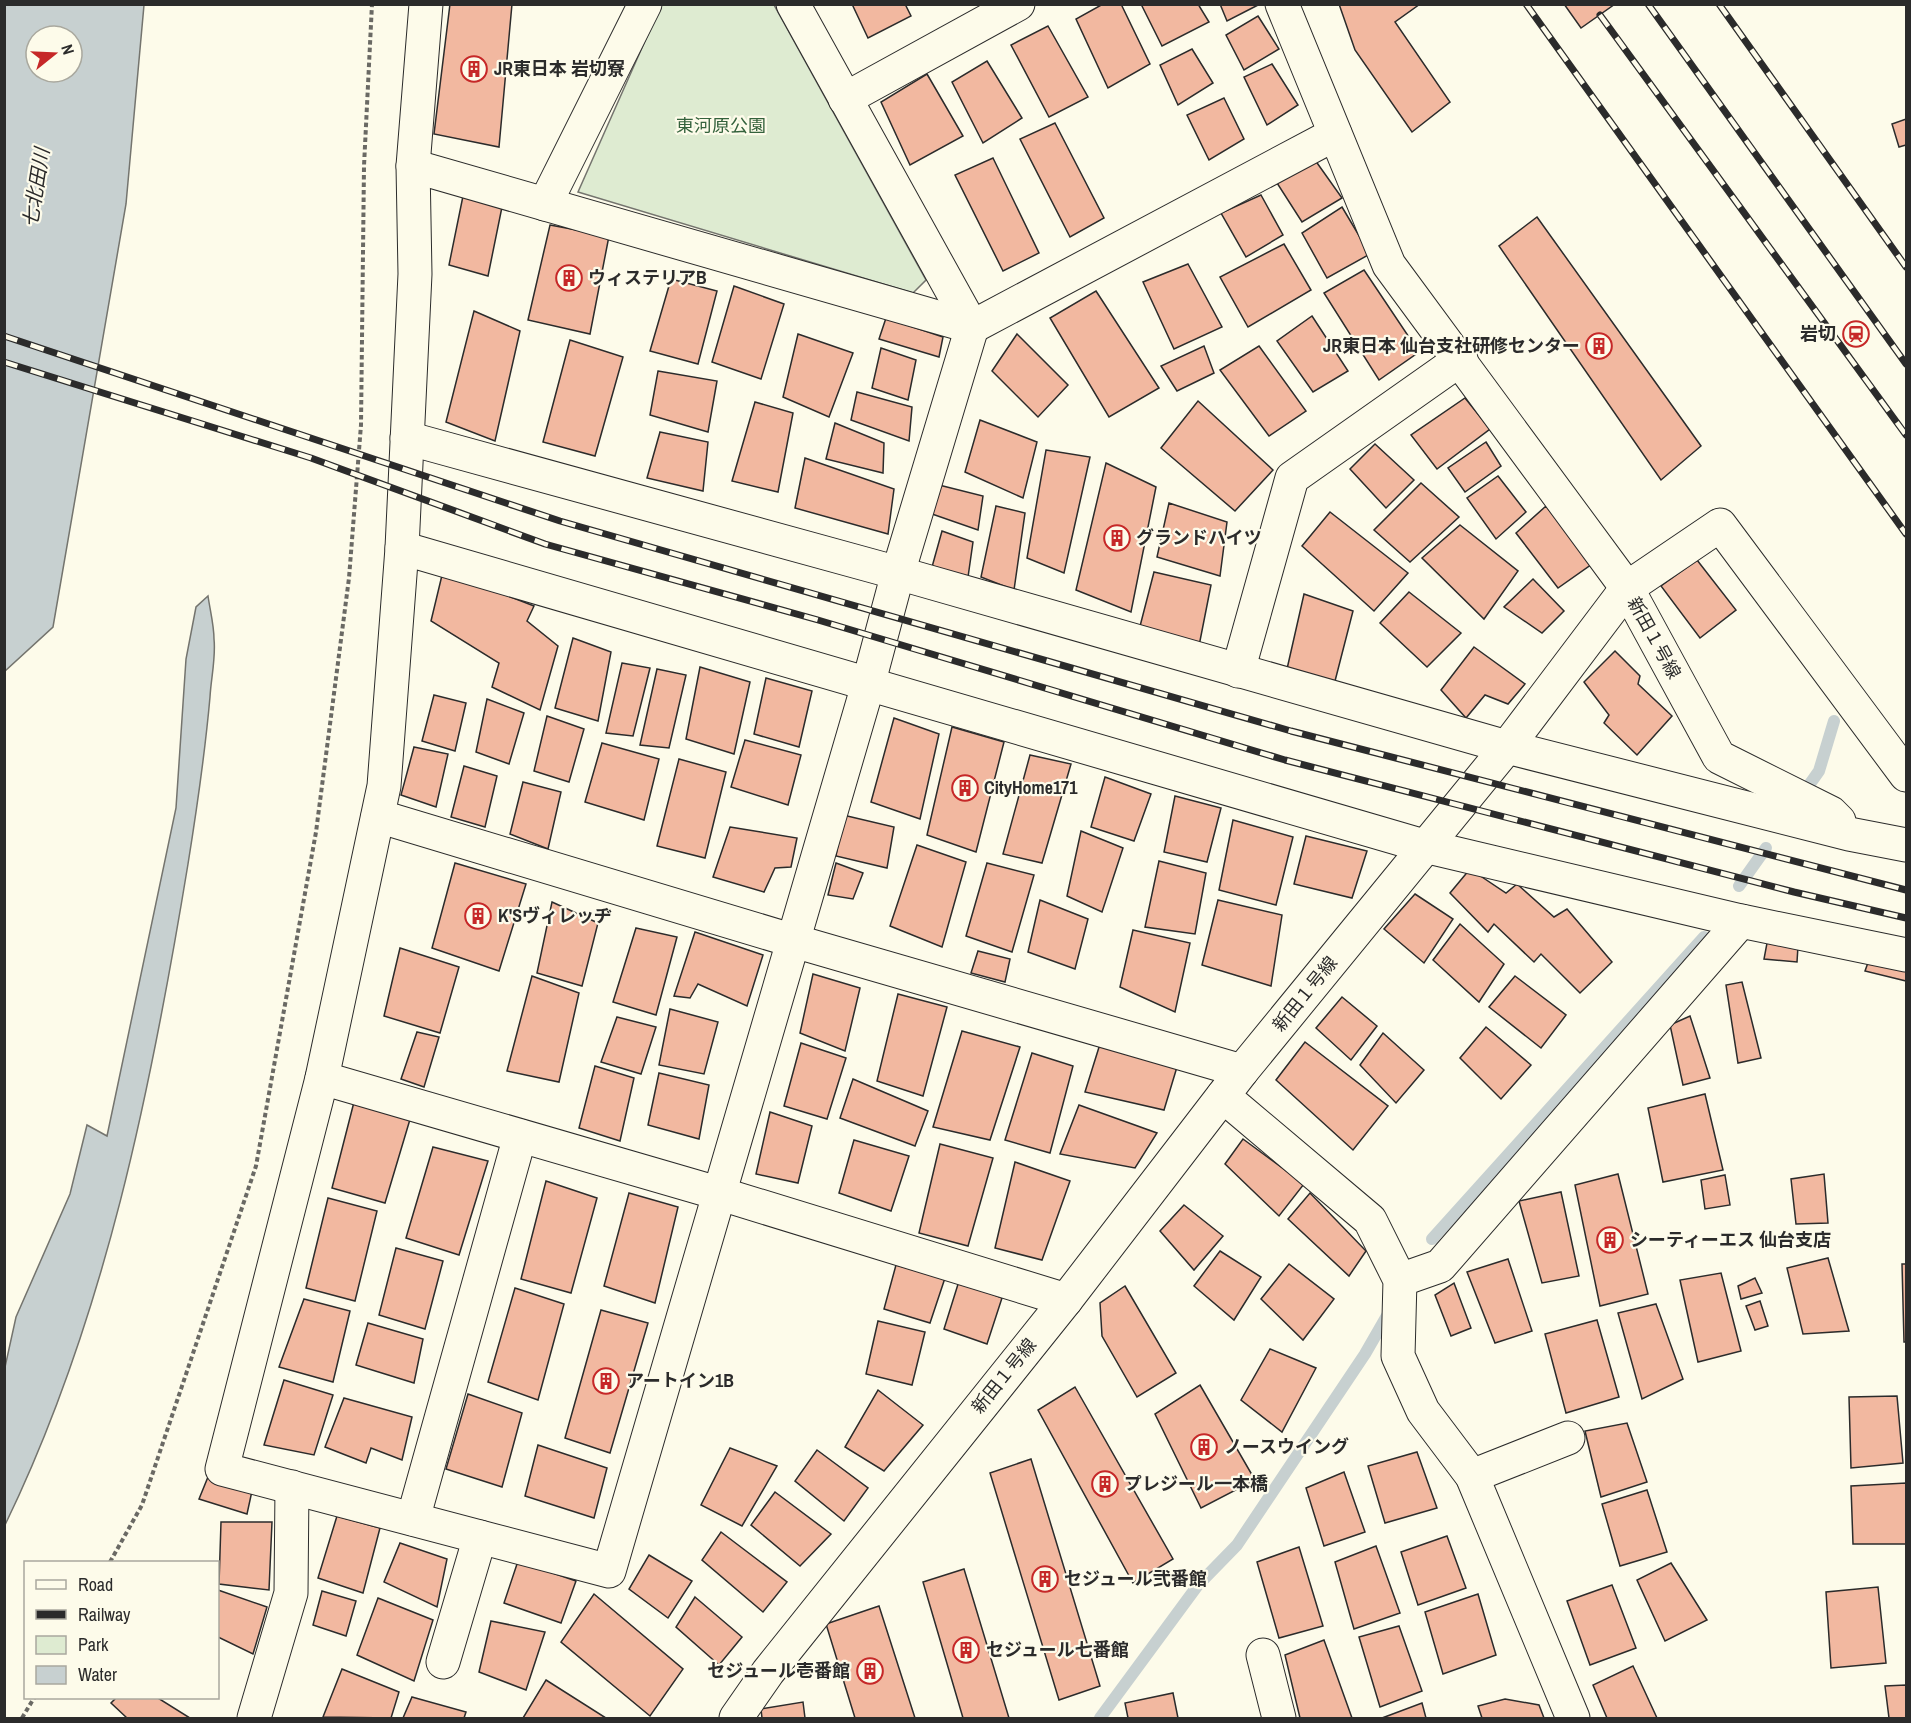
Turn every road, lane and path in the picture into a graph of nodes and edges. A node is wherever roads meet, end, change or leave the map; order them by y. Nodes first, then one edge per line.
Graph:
1 (372, 4) edge
2 (426, 4) edge
3 (645, 4) edge
4 (793, 4) edge
5 (1018, 4) edge
6 (1282, 4) edge
7 (845, 99) junction
8 (1335, 134) junction
9 (413, 166) junction
10 (545, 204) junction
11 (972, 327) junction
12 (1461, 359) junction
13 (407, 438) junction
14 (402, 548) junction
15 (898, 573) junction
16 (1627, 588) junction
17 (1238, 671) junction
18 (868, 685) junction
19 (1507, 747) junction
20 (1906, 776) edge
21 (378, 816) junction
22 (1850, 834) junction
23 (1906, 845) edge
24 (1425, 846) junction
25 (1741, 921) junction
26 (794, 941) junction
27 (1906, 955) edge
28 (322, 1078) junction
29 (1233, 1084) junction
30 (520, 1136) junction
31 (721, 1194) junction
32 (1400, 1280) junction
33 (1066, 1300) junction
34 (1568, 1438) dead end
35 (1472, 1476) junction
36 (292, 1487) junction
37 (413, 1519) junction
38 (480, 1537) junction
39 (111, 1561) edge
40 (1263, 1655) dead end
41 (443, 1662) dead end
42 (33, 1699) edge
43 (22, 1719) edge
44 (254, 1719) edge
45 (736, 1719) edge
46 (1279, 1719) edge
47 (1573, 1719) edge

1 - 39 path
2 - 9 street
3 - 10 street
4 - 7 street
5 - 7 street
6 - 8 street
7 - 11 street
8 - 11 street
8 - 12 street
9 - 10 street
9 - 13 street
10 - 11 street
11 - 15 street
12 - 16 street
12 - 17 street
13 - 14 street
13 - 15 street
14 - 18 street
14 - 21 street
15 - 17 street
15 - 18 street
16 - 19 street, 新田１号線
16 - 20 street
16 - 22 street, 新田１号線
17 - 19 street
18 - 24 street
18 - 26 street
19 - 22 street
19 - 24 street, 新田１号線
21 - 26 street
21 - 28 street
22 - 23 street
24 - 25 street
24 - 29 street, 新田１号線
25 - 27 street
25 - 32 street
26 - 29 street
26 - 31 street
28 - 30 street
28 - 36 street
29 - 32 street
29 - 33 street, 新田１号線
30 - 31 street
30 - 37 street
31 - 33 street
31 - 38 street
32 - 35 street
33 - 45 street, 新田１号線
34 - 35 street
35 - 47 street
36 - 37 street
36 - 44 street
37 - 38 street
38 - 41 street
40 - 46 street
42 - 43 path

